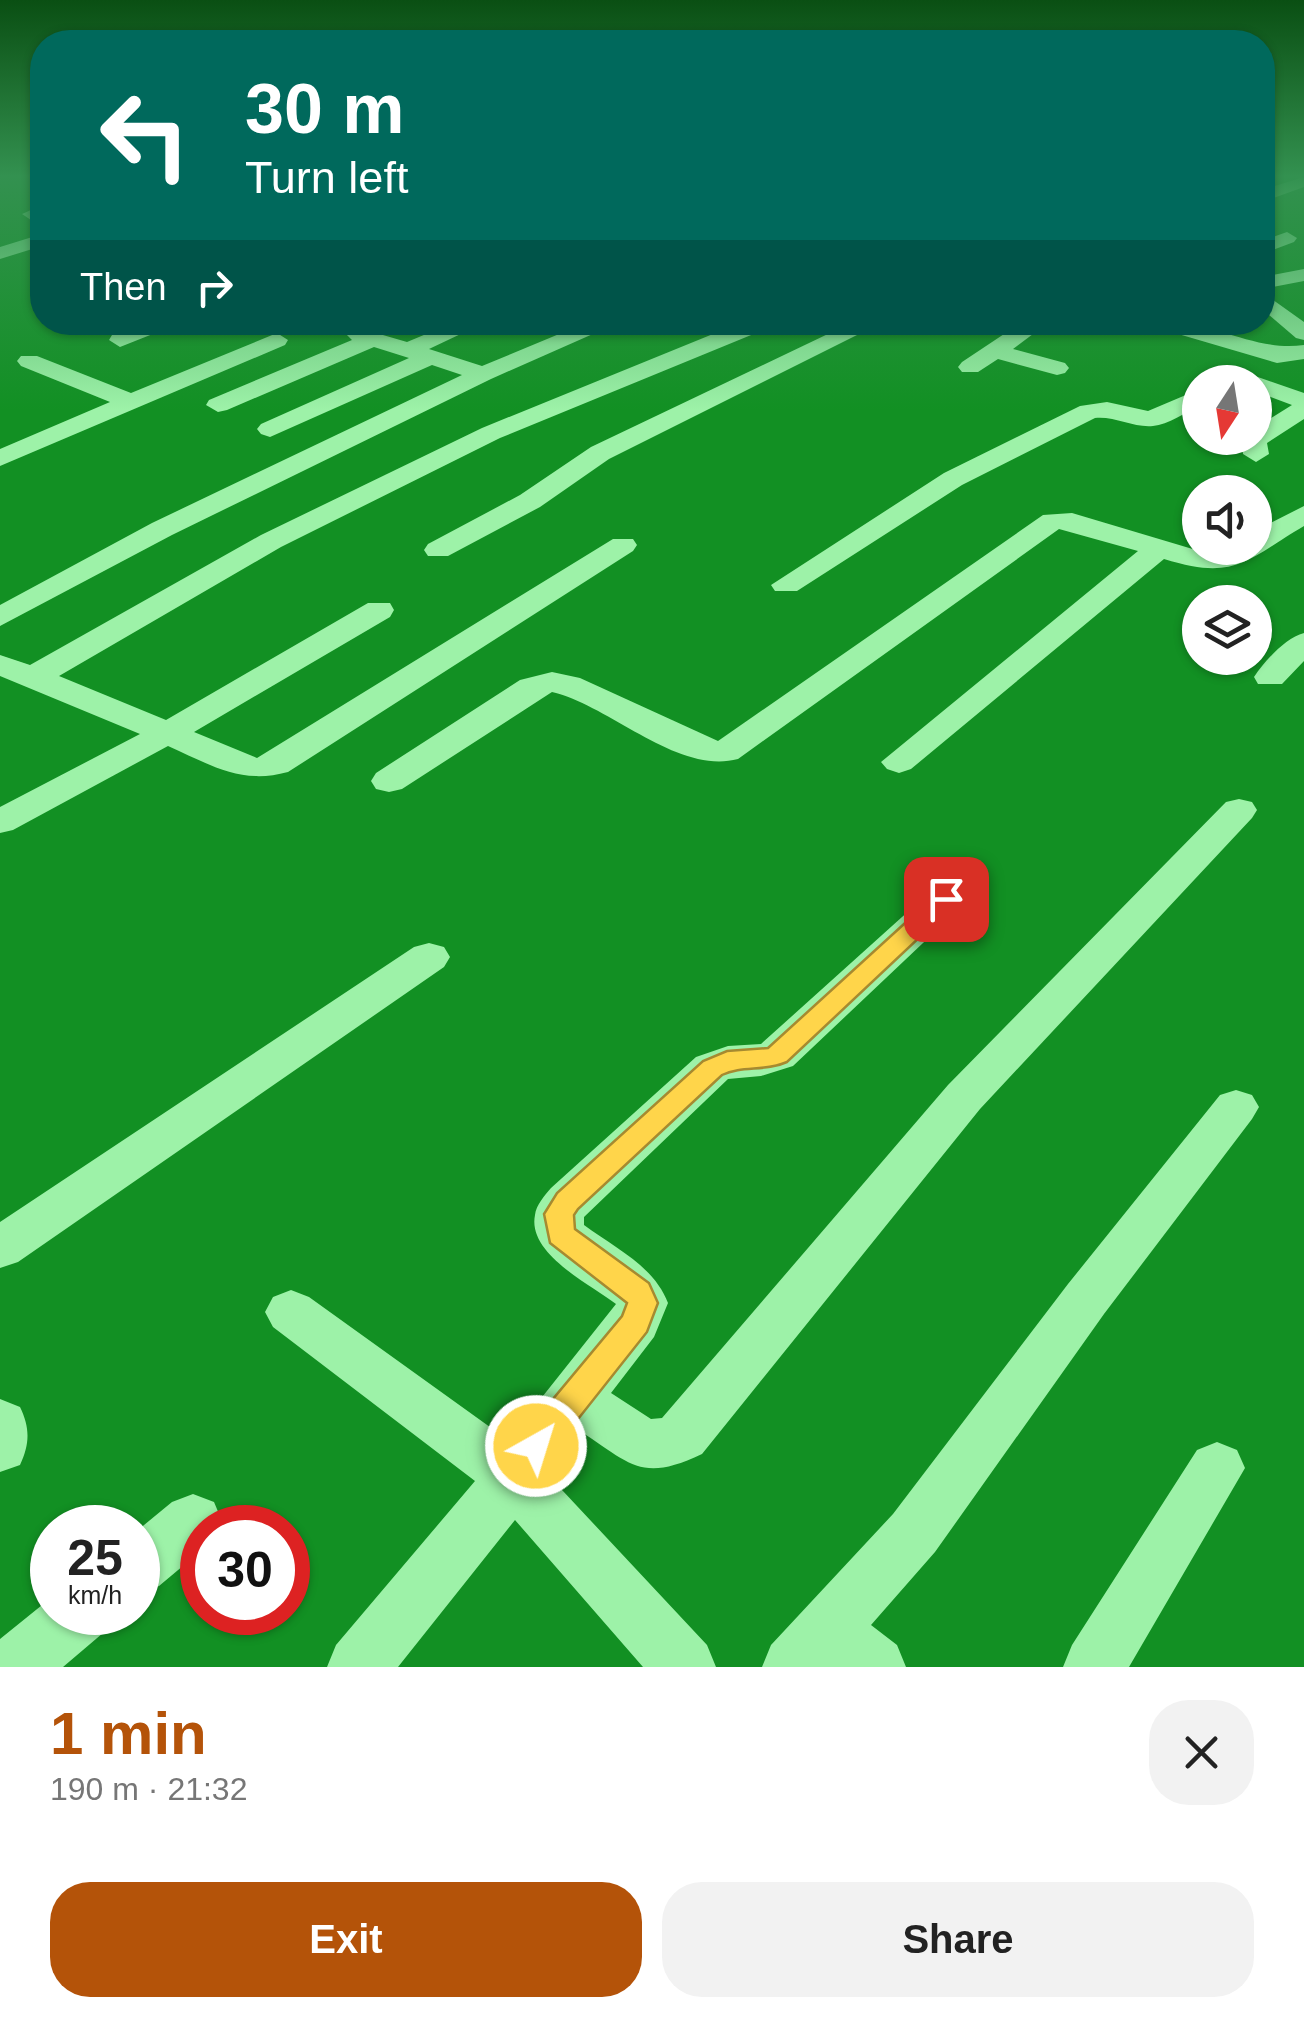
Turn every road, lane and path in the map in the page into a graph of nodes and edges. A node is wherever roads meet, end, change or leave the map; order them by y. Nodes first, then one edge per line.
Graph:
1 (1304, 276) edge
2 (1275, 281) edge
3 (1275, 309) edge
4 (1304, 333) edge
5 (134, 335) edge
6 (367, 335) edge
7 (382, 335) edge
8 (453, 335) edge
9 (578, 335) edge
10 (759, 335) edge
11 (781, 335) edge
12 (843, 335) edge
13 (1019, 335) edge
14 (1205, 335) edge
15 (120, 340) dead end
16 (278, 340) dead end
17 (823, 344) junction
18 (995, 351) junction
19 (1304, 352) edge
20 (418, 355) junction
21 (30, 361) dead end
22 (970, 367) dead end
23 (1057, 368) dead end
24 (483, 374) junction
25 (1272, 391) edge
26 (128, 401) junction
27 (1182, 404) edge
28 (218, 405) dead end
29 (1304, 405) edge
30 (1272, 427) edge
31 (270, 429) dead end
32 (0, 458) edge
33 (1304, 514) edge
34 (1272, 533) edge
35 (623, 545) dead end
36 (1159, 548) junction
37 (438, 550) dead end
38 (1182, 555) edge
39 (786, 585) dead end
40 (380, 610) dead end
41 (1304, 610) edge
42 (0, 617) edge
43 (1304, 632) edge
44 (1304, 643) edge
45 (0, 665) edge
46 (34, 677) junction
47 (1270, 677) dead end
48 (169, 732) junction
49 (899, 762) dead end
50 (389, 781) dead end
51 (1238, 810) dead end
52 (0, 822) edge
53 (946, 899) dead end
54 (430, 958) dead end
55 (1236, 1107) dead end
56 (0, 1248) edge
57 (291, 1312) dead end
58 (565, 1409) junction
59 (0, 1424) edge
60 (0, 1447) edge
61 (1217, 1468) dead end
62 (512, 1476) junction
63 (180, 1532) edge
64 (160, 1548) edge
65 (53, 1635) edge
66 (810, 1648) edge
67 (15, 1667) edge
68 (358, 1667) edge
69 (685, 1667) edge
70 (875, 1667) edge
71 (1094, 1667) edge

1 - 2 street
3 - 4 street
5 - 15 street
6 - 28 street
7 - 20 street
8 - 20 street
9 - 24 street
10 - 46 street
11 - 17 street
12 - 17 street
13 - 18 street
14 - 19 street
16 - 26 street
17 - 37 street
18 - 22 street
18 - 23 street
20 - 24 street
20 - 31 street
21 - 26 street
24 - 42 street
25 - 29 street
26 - 32 street
27 - 39 street
29 - 30 street
33 - 34 street
35 - 48 street
36 - 38 street
36 - 49 street
36 - 50 street
40 - 48 street
41 - 43 street
44 - 47 street
45 - 46 street
46 - 48 street
48 - 52 street
51 - 58 street
53 - 58 street
54 - 56 street
55 - 66 street
57 - 62 street
58 - 62 street
59 - 60 street
61 - 71 street
62 - 68 street
62 - 69 street
63 - 64 street
65 - 67 street
66 - 70 street

